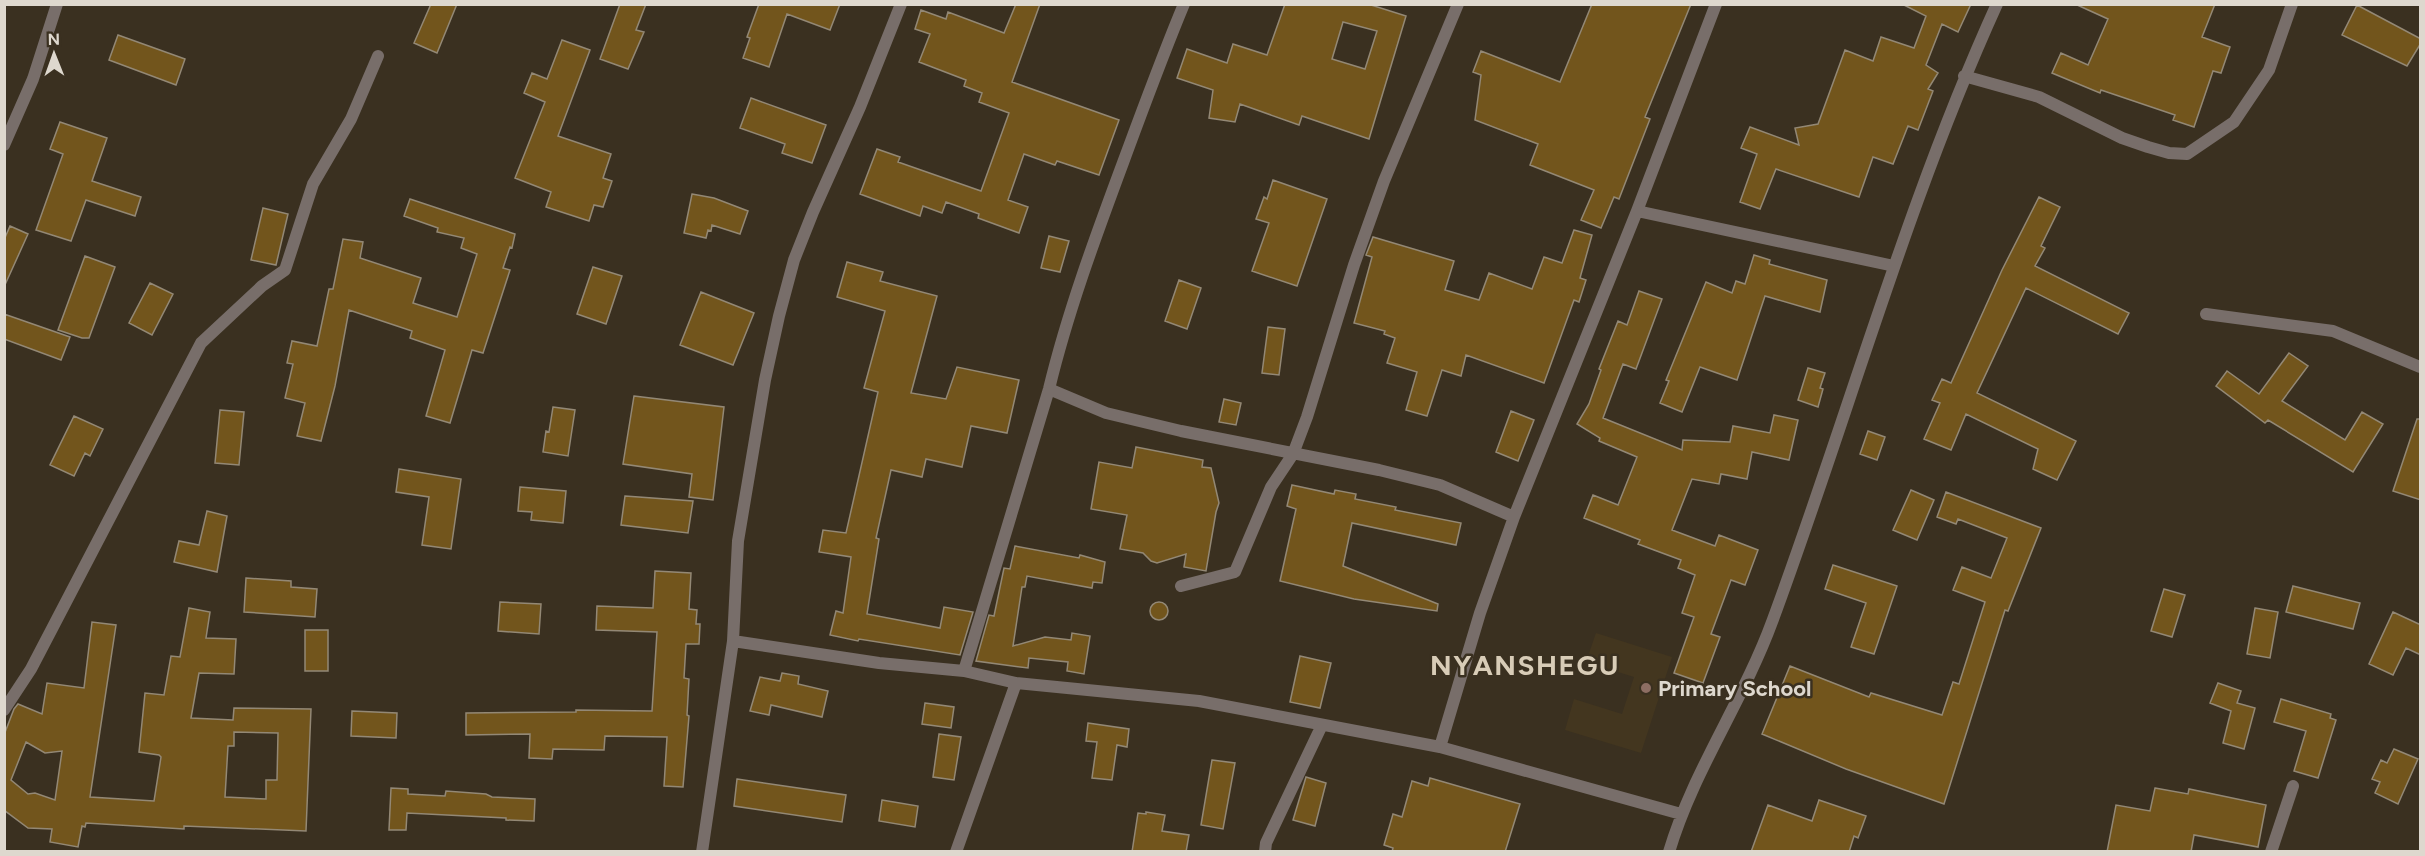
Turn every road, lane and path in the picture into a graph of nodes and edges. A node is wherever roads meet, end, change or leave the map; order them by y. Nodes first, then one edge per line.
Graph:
1 (57, 4) edge
2 (901, 4) edge
3 (1184, 4) edge
4 (1458, 4) edge
5 (1716, 4) edge
6 (1997, 4) edge
7 (2292, 4) edge
8 (378, 56) dead end
9 (1964, 76) junction
10 (4, 145) edge
11 (1637, 212) junction
12 (1894, 266) junction
13 (2206, 314) dead end
14 (2421, 367) edge
15 (1049, 389) junction
16 (1293, 454) junction
17 (1514, 517) junction
18 (1181, 586) dead end
19 (733, 640) junction
20 (964, 671) junction
21 (1016, 683) junction
22 (4, 710) edge
23 (1322, 725) junction
24 (1440, 747) junction
25 (2293, 786) dead end
26 (1681, 814) junction
27 (702, 852) edge
28 (956, 852) edge
29 (1265, 852) edge
30 (1670, 852) edge
31 (2271, 852) edge

1 - 10 street
2 - 19 street
3 - 15 street
4 - 16 street
5 - 11 street
6 - 9 street
7 - 9 street
8 - 22 street
9 - 12 street
11 - 12 street
11 - 17 street
12 - 26 street
13 - 14 street
15 - 16 street
15 - 20 street
16 - 17 street
16 - 18 street
17 - 24 street
19 - 20 street
19 - 27 street
20 - 21 street
21 - 23 street
21 - 28 street
23 - 24 street
23 - 29 street
24 - 26 street
25 - 31 street
26 - 30 street

